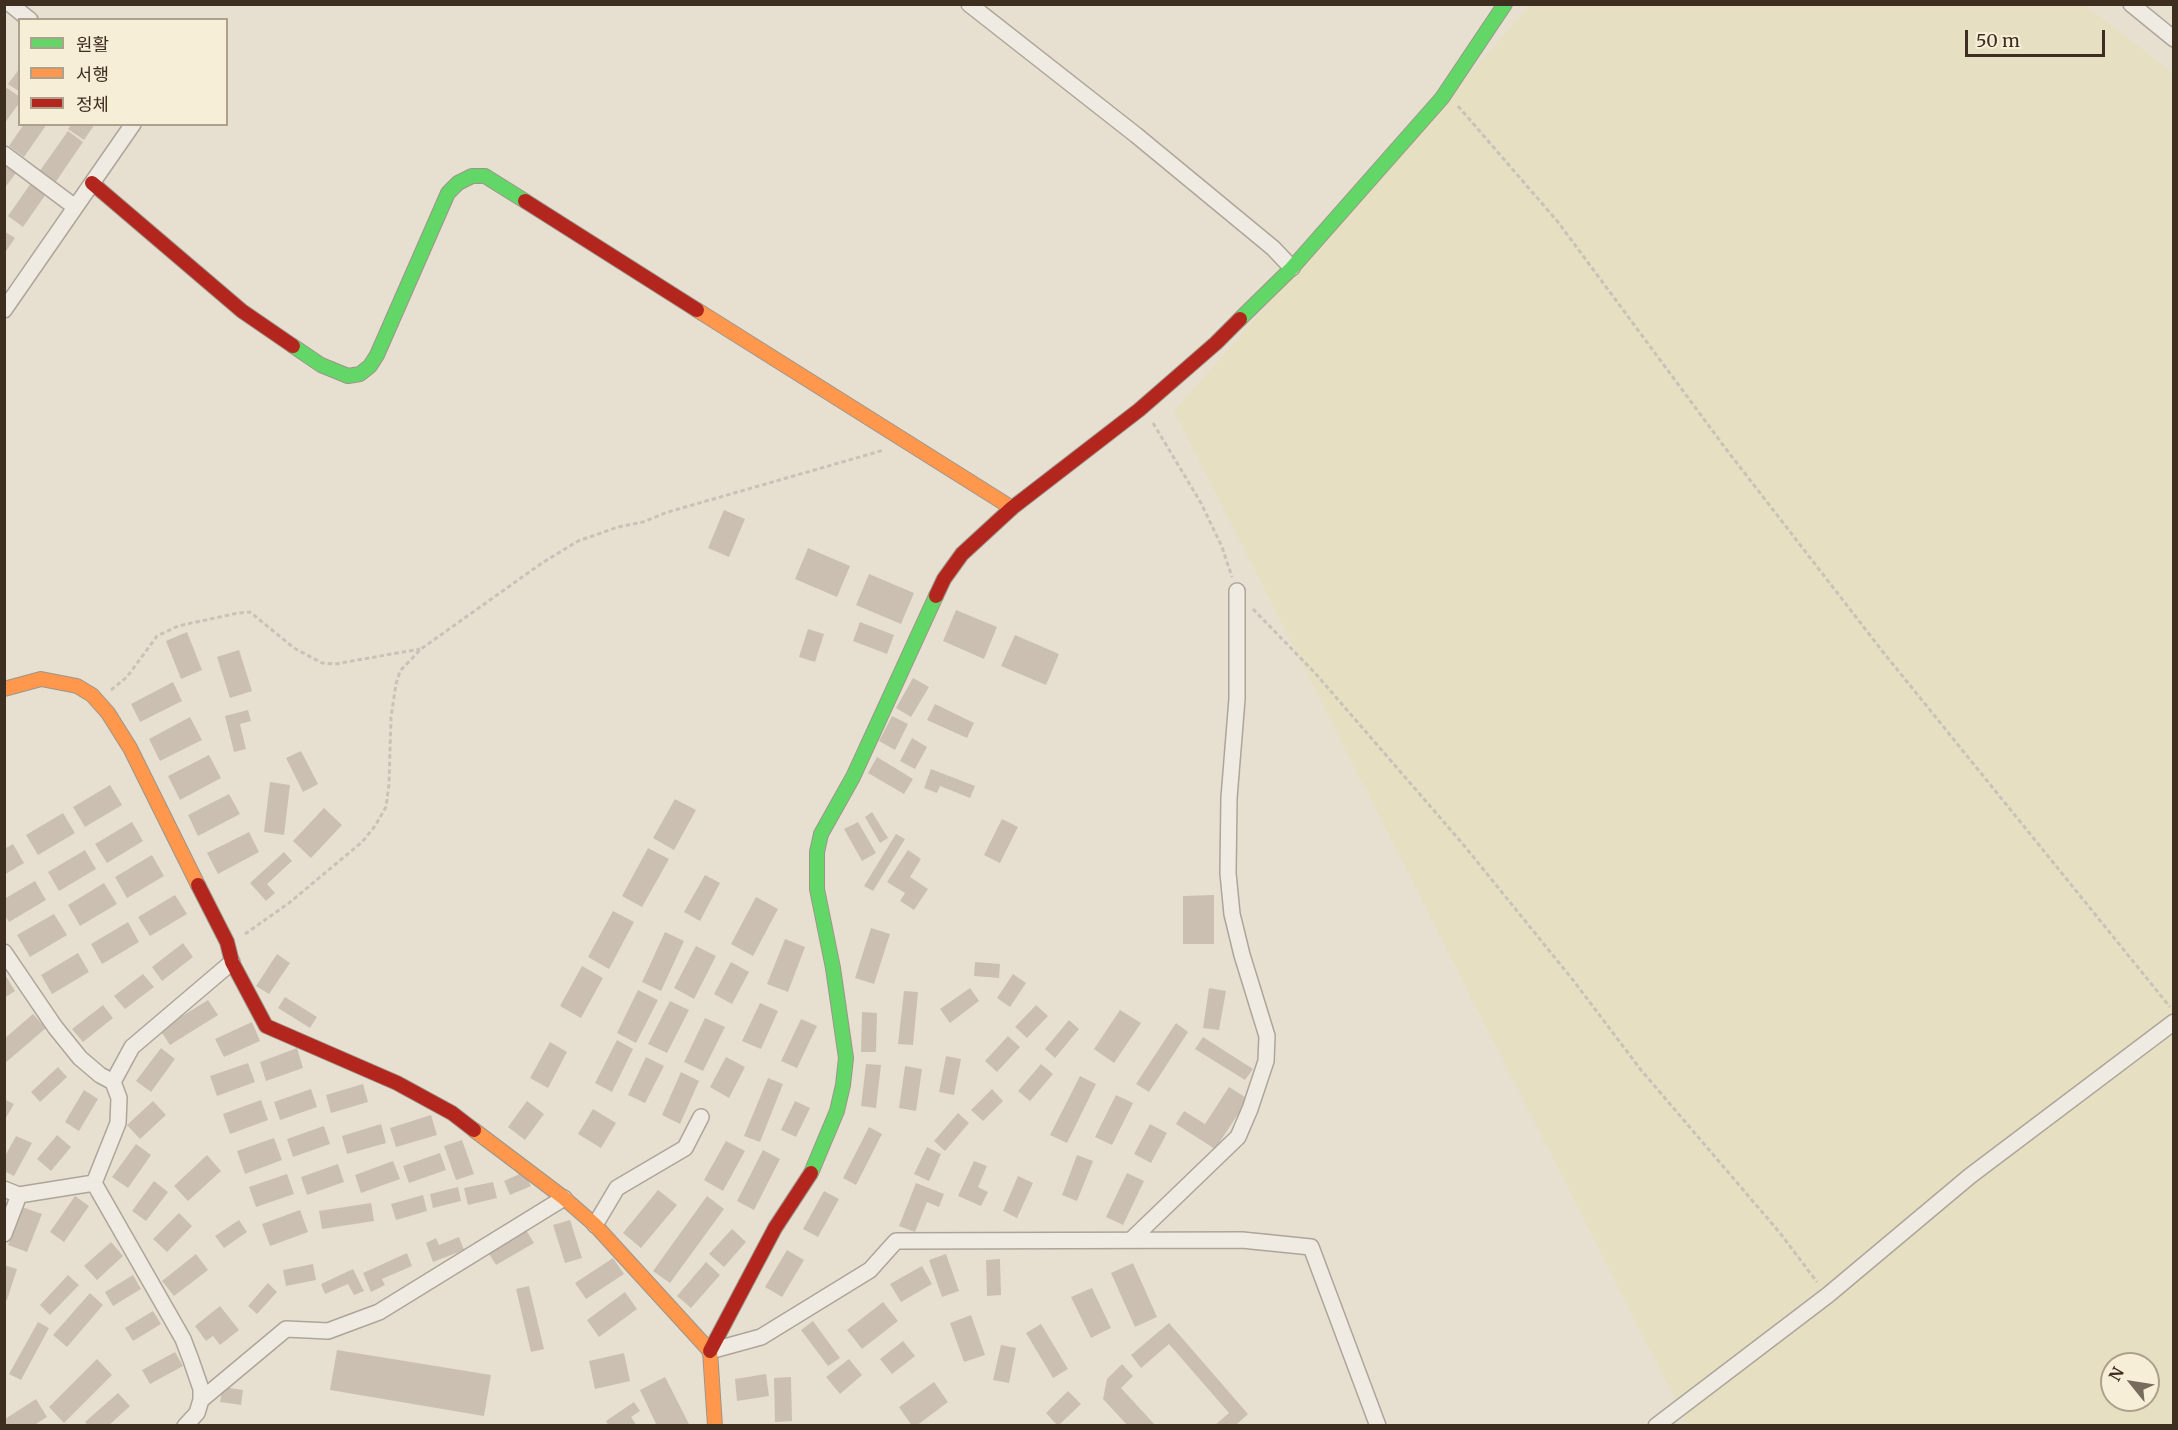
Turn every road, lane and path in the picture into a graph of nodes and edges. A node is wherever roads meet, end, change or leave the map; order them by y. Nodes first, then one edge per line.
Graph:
1 (10, 4) edge
2 (969, 4) edge
3 (1504, 4) edge
4 (2131, 4) edge
5 (28, 18) edge
6 (2174, 39) edge
7 (1446, 92) junction
8 (132, 126) edge
9 (4, 154) edge
10 (92, 183) junction
11 (75, 207) junction
12 (1292, 268) junction
13 (6, 303) edge
14 (1143, 407) junction
15 (904, 438) junction
16 (1012, 508) junction
17 (1237, 591) junction
18 (421, 649) junction
19 (4, 689) edge
20 (92, 695) junction
21 (227, 942) junction
22 (4, 952) edge
23 (232, 962) junction
24 (2174, 1010) edge
25 (2174, 1022) edge
26 (113, 1082) junction
27 (701, 1117) dead end
28 (94, 1183) junction
29 (4, 1189) edge
30 (19, 1195) junction
31 (564, 1198) junction
32 (595, 1225) junction
33 (4, 1234) edge
34 (1131, 1240) junction
35 (1828, 1295) junction
36 (710, 1351) junction
37 (201, 1400) junction
38 (185, 1425) edge
39 (715, 1425) edge
40 (1378, 1425) edge
41 (1656, 1425) edge

1 - 5 street
2 - 12 street
3 - 7 street
4 - 6 street
7 - 12 street
7 - 24 path
8 - 10 street
9 - 11 street
10 - 11 street
10 - 15 street
11 - 13 street
12 - 14 street
14 - 16 street
14 - 17 path
15 - 16 street
15 - 18 path
16 - 36 street
17 - 34 street
17 - 35 path
18 - 20 path
18 - 21 path
19 - 20 street
20 - 21 street
21 - 23 street
22 - 26 street
23 - 26 street
23 - 31 street
25 - 35 street
26 - 28 street
27 - 32 street
28 - 30 street
28 - 37 street
29 - 30 street
30 - 33 street
31 - 32 street
31 - 37 street
32 - 36 street
34 - 36 street
34 - 40 street
35 - 41 street
36 - 39 street
37 - 38 street

